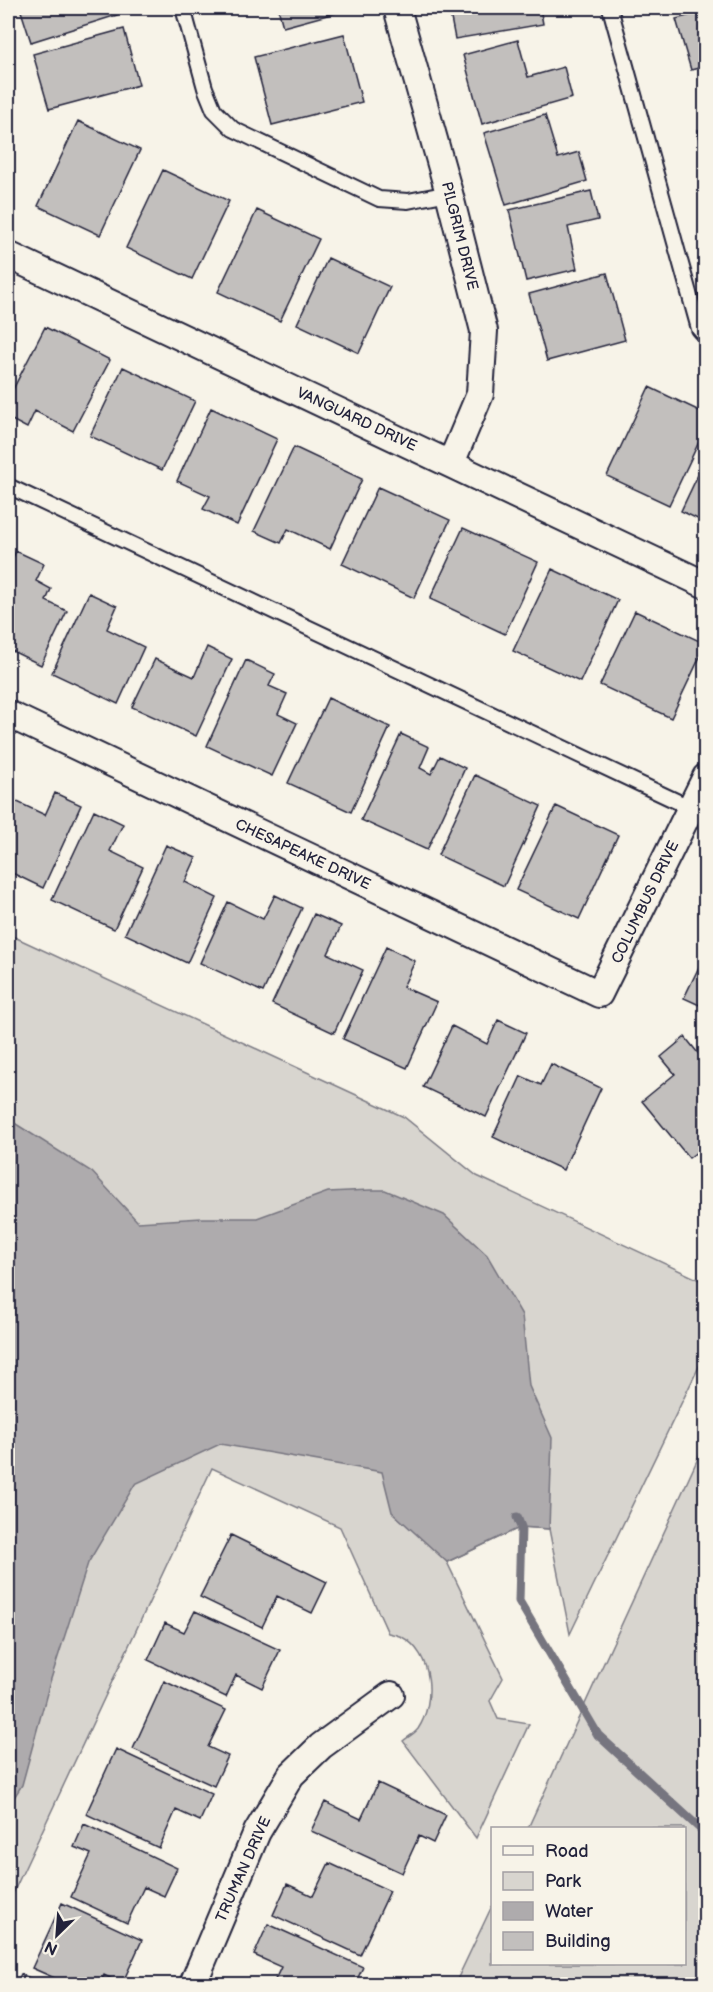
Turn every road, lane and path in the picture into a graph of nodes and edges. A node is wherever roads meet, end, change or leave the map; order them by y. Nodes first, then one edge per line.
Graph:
1 (183, 8) edge
2 (397, 8) edge
3 (610, 8) edge
4 (449, 192) junction
5 (8, 255) edge
6 (705, 337) edge
7 (451, 463) junction
8 (8, 486) edge
9 (705, 585) edge
10 (8, 714) edge
11 (705, 777) edge
12 (691, 808) junction
13 (599, 994) joint
14 (391, 1695) dead end
15 (193, 1984) edge

1 - 4 lane
2 - 4 street, PILGRIM DRIVE
3 - 6 lane
4 - 7 street, PILGRIM DRIVE
5 - 7 street, VANGUARD DRIVE
7 - 9 street, VANGUARD DRIVE
8 - 12 lane
10 - 13 street, CHESAPEAKE DRIVE
11 - 12 street, COLUMBUS DRIVE
12 - 13 street, COLUMBUS DRIVE
14 - 15 street, TRUMAN DRIVE

